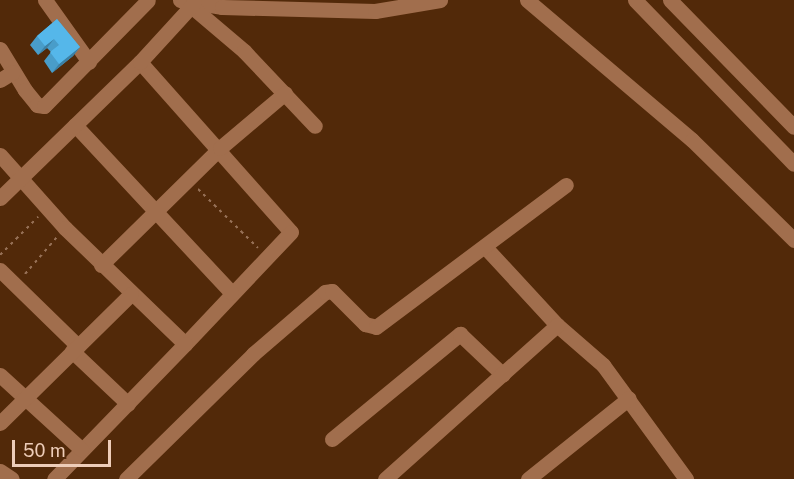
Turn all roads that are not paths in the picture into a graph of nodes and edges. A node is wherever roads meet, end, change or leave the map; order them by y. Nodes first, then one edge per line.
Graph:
1 (45, 0) edge
2 (148, 0) edge
3 (440, 0) edge
4 (527, 0) edge
5 (635, 0) edge
6 (670, 0) edge
7 (188, 3) edge
8 (0, 49) edge
9 (89, 62) junction
10 (140, 62) junction
11 (6, 76) edge
12 (285, 93) junction
13 (75, 125) junction
14 (315, 126) dead end
15 (794, 127) edge
16 (220, 148) junction
17 (0, 155) edge
18 (794, 164) edge
19 (19, 181) junction
20 (566, 185) dead end
21 (0, 198) edge
22 (153, 211) junction
23 (794, 240) edge
24 (485, 247) junction
25 (101, 265) junction
26 (0, 270) edge
27 (231, 292) junction
28 (131, 294) junction
29 (557, 325) junction
30 (185, 344) junction
31 (75, 349) junction
32 (0, 375) edge
33 (503, 375) junction
34 (25, 398) junction
35 (629, 398) junction
36 (128, 404) junction
37 (0, 423) edge
38 (332, 439) dead end
39 (81, 448) junction
40 (0, 471) edge
41 (12, 479) edge
42 (54, 479) edge
43 (126, 479) edge
44 (385, 479) edge
45 (528, 479) edge
46 (686, 479) edge

1 - 9 street
2 - 9 street
3 - 7 street
4 - 23 street
5 - 18 street
6 - 15 street
7 - 10 street
7 - 12 street
8 - 11 street
9 - 11 street
10 - 13 street
10 - 16 street
12 - 14 street
12 - 16 street
13 - 19 street
13 - 22 street
16 - 22 street
16 - 27 street
17 - 19 street
19 - 21 street
19 - 25 street
20 - 24 street
22 - 25 street
22 - 27 street
24 - 29 street
24 - 43 street
25 - 28 street
26 - 31 street
27 - 30 street
28 - 30 street
28 - 31 street
29 - 33 street
29 - 35 street
30 - 36 street
31 - 34 street
31 - 36 street
32 - 34 street
33 - 38 street
33 - 44 street
34 - 37 street
34 - 39 street
35 - 45 street
35 - 46 street
36 - 39 street
39 - 42 street
40 - 41 street

